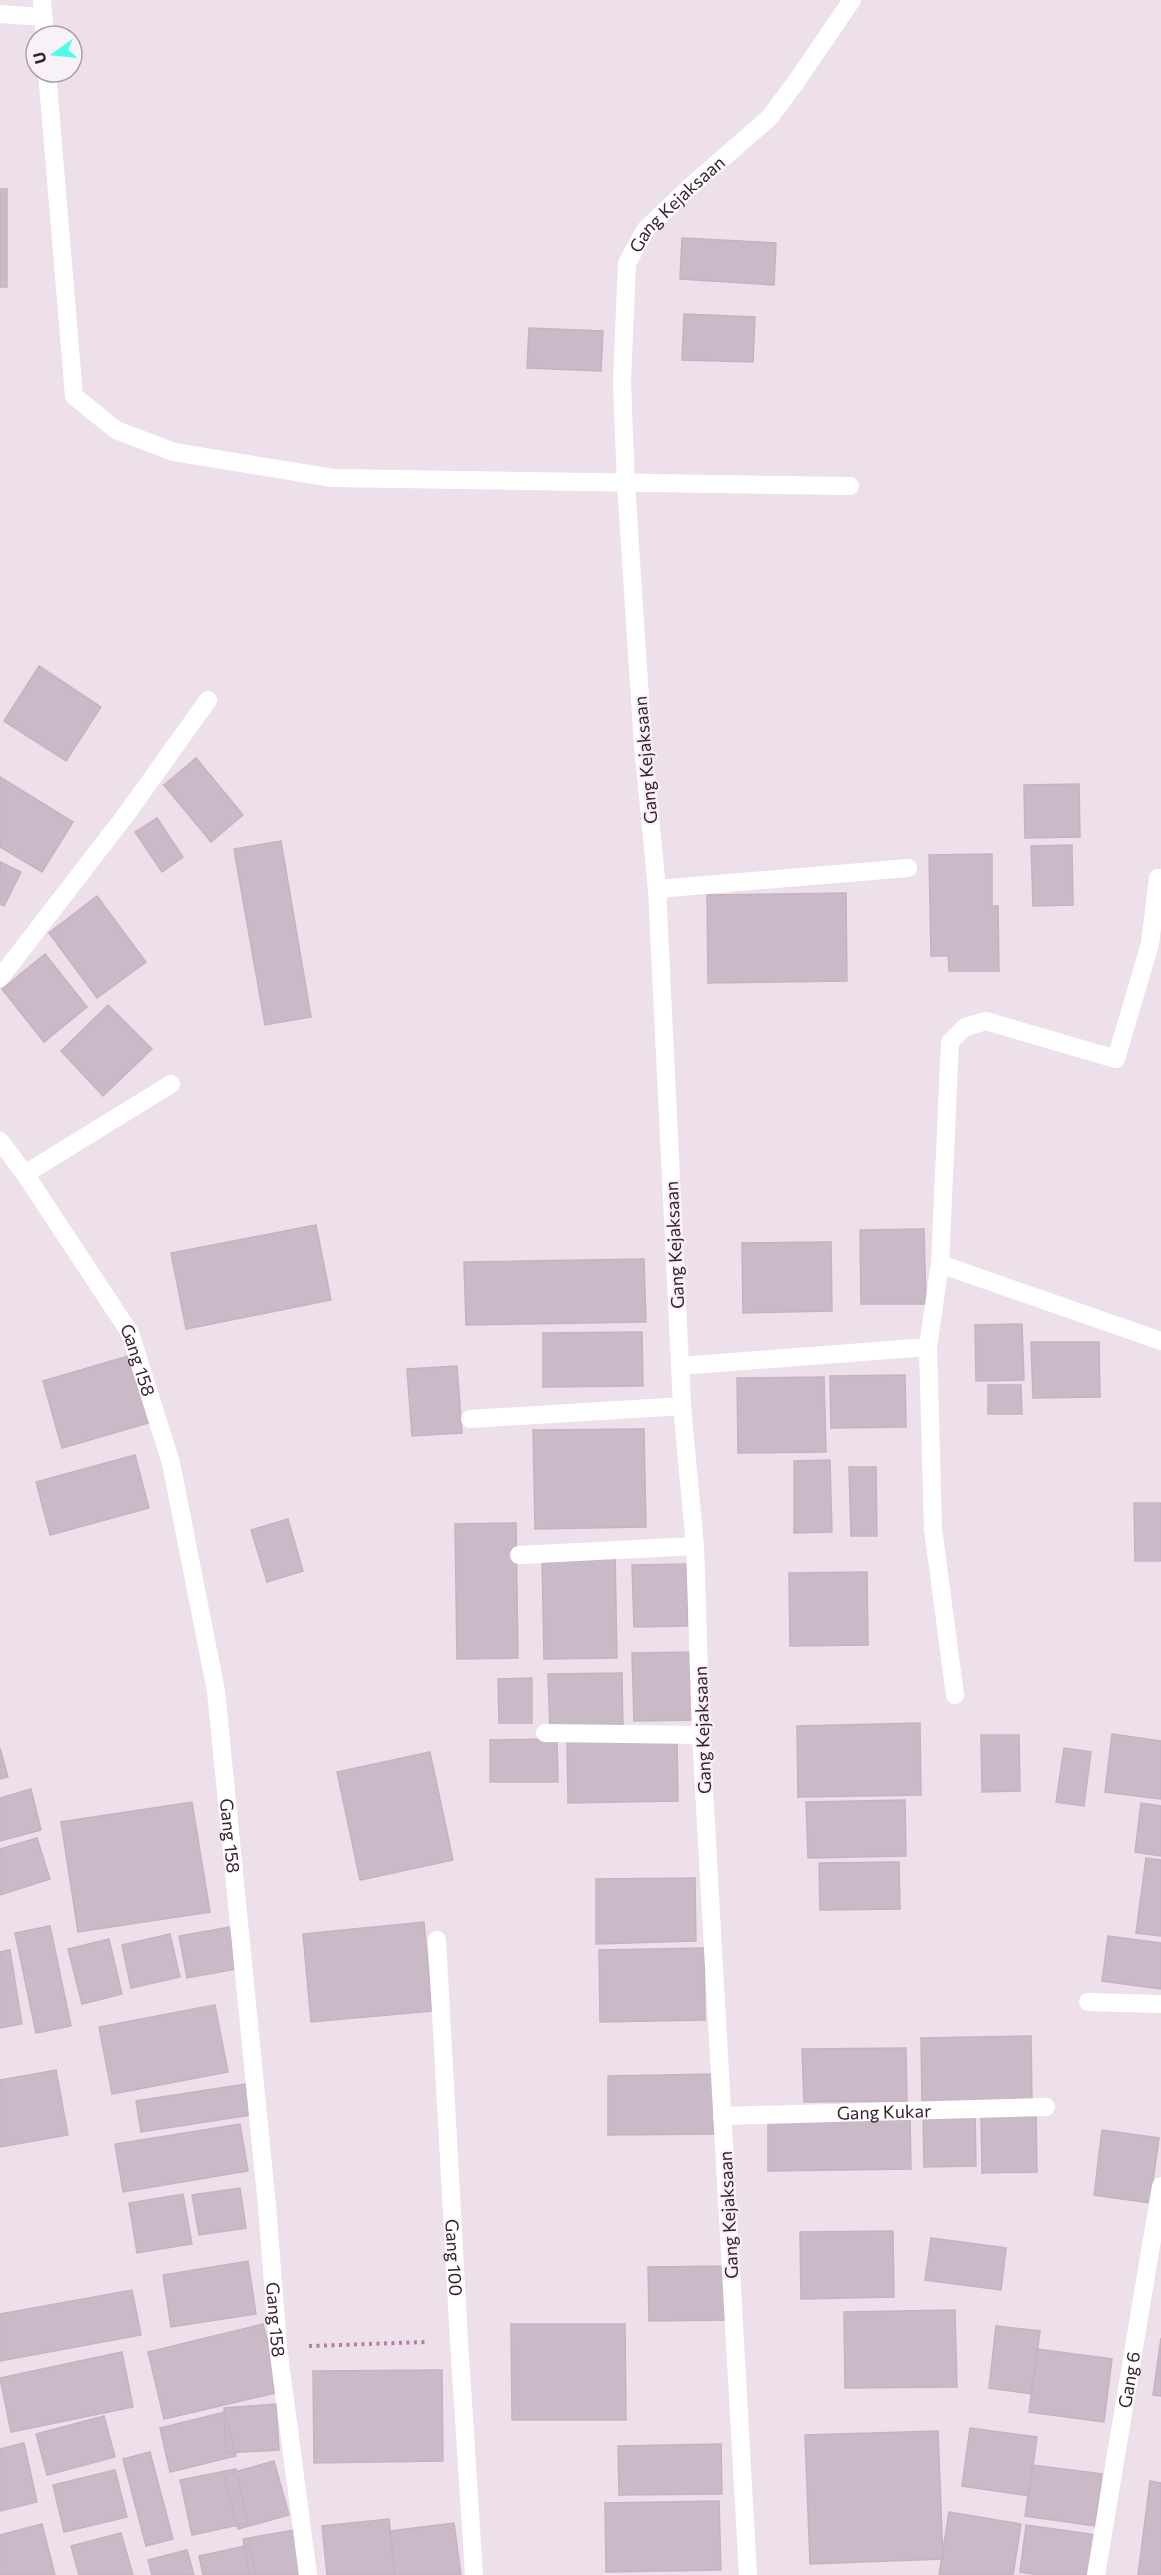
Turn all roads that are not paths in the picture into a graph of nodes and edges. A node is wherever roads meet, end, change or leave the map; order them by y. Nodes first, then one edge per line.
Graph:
1 (852, 0) edge
2 (42, 9) edge
3 (0, 14) edge
4 (44, 24) edge
5 (48, 84) edge
6 (626, 484) junction
7 (850, 486) dead end
8 (208, 699) dead end
9 (908, 868) dead end
10 (1158, 878) dead end
11 (657, 889) junction
12 (1, 975) edge
13 (171, 1084) dead end
14 (0, 1141) edge
15 (25, 1174) junction
16 (940, 1264) junction
17 (1161, 1341) edge
18 (928, 1347) junction
19 (680, 1366) junction
20 (682, 1406) junction
21 (470, 1419) dead end
22 (695, 1546) junction
23 (519, 1555) dead end
24 (955, 1695) dead end
25 (545, 1733) dead end
26 (701, 1735) junction
27 (437, 1940) dead end
28 (1088, 2002) dead end
29 (1161, 2004) edge
30 (1046, 2107) dead end
31 (722, 2116) junction
32 (1161, 2186) edge
33 (308, 2575) edge
34 (474, 2575) edge
35 (748, 2575) edge
36 (1096, 2575) edge

1 - 6 street, Gang Kejaksaan
2 - 3 street
2 - 4 street
5 - 6 street
6 - 7 street
6 - 11 street, Gang Kejaksaan
8 - 12 street
9 - 11 street
10 - 16 street
11 - 19 street, Gang Kejaksaan
13 - 15 street
14 - 15 street, Gang 158
15 - 33 street, Gang 158
16 - 17 street
16 - 18 street
18 - 19 street
18 - 24 street
19 - 20 street, Gang Kejaksaan
20 - 21 street
20 - 22 street, Gang Kejaksaan
22 - 23 street
22 - 26 street, Gang Kejaksaan
25 - 26 street
26 - 31 street, Gang Kejaksaan
27 - 34 street, Gang 100
28 - 29 street
30 - 31 street, Gang Kukar
31 - 35 street, Gang Kejaksaan
32 - 36 street, Gang 6

